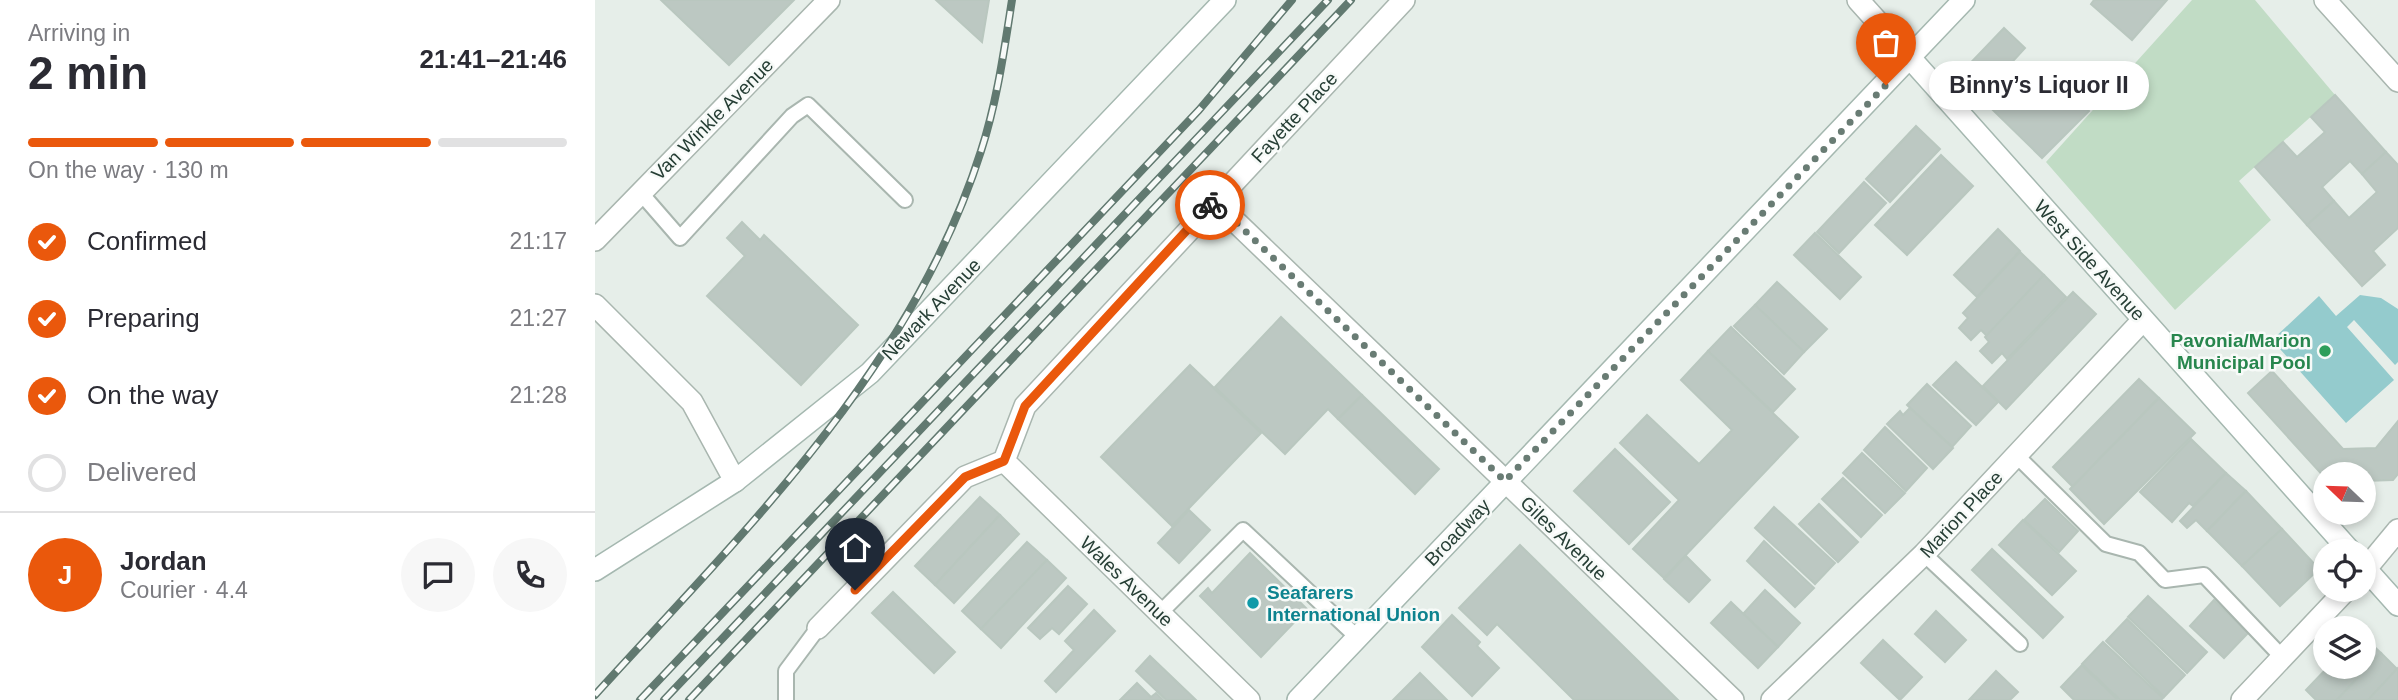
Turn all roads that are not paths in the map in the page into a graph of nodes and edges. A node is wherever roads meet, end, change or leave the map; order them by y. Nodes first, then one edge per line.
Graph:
1 (829, 0) edge
2 (1225, 0) edge
3 (1404, 0) edge
4 (1858, 0) edge
5 (1964, 0) edge
6 (2325, 0) edge
7 (1911, 59) junction
8 (2398, 81) edge
9 (640, 192) junction
10 (905, 200) dead end
11 (1214, 201) junction
12 (595, 240) edge
13 (597, 312) edge
14 (2143, 320) junction
15 (2016, 455) junction
16 (1004, 461) junction
17 (735, 481) junction
18 (1505, 481) junction
19 (2398, 530) edge
20 (2339, 539) edge
21 (1924, 554) junction
22 (2376, 556) edge
23 (595, 570) edge
24 (2376, 581) edge
25 (2335, 602) edge
26 (2398, 605) edge
27 (1160, 613) junction
28 (818, 628) joint
29 (1357, 637) junction
30 (2020, 644) dead end
31 (2282, 657) junction
32 (786, 700) edge
33 (1249, 700) edge
34 (1298, 700) edge
35 (1733, 700) edge
36 (1772, 700) edge
37 (2242, 700) edge

1 - 9 street, Van Winkle Avenue
2 - 17 street, Newark Avenue
3 - 11 street, Fayette Place
4 - 7 street, West Side Avenue
5 - 7 street, Broadway
6 - 8 street
7 - 14 street, West Side Avenue
7 - 18 street, Broadway
9 - 10 lane
9 - 12 street, Van Winkle Avenue
11 - 16 street, Fayette Place
11 - 18 street, Giles Avenue
13 - 17 street
14 - 15 street, Marion Place
14 - 20 street, West Side Avenue
15 - 21 street, Marion Place
15 - 31 lane
16 - 27 street, Wales Avenue
16 - 28 street
17 - 23 street, Newark Avenue
18 - 29 street, Broadway
18 - 35 street, Giles Avenue
19 - 22 street
21 - 30 lane
21 - 36 street, Marion Place
24 - 26 street
25 - 31 street
27 - 29 lane
27 - 33 street, Wales Avenue
28 - 32 lane
29 - 34 street, Broadway
31 - 37 street

